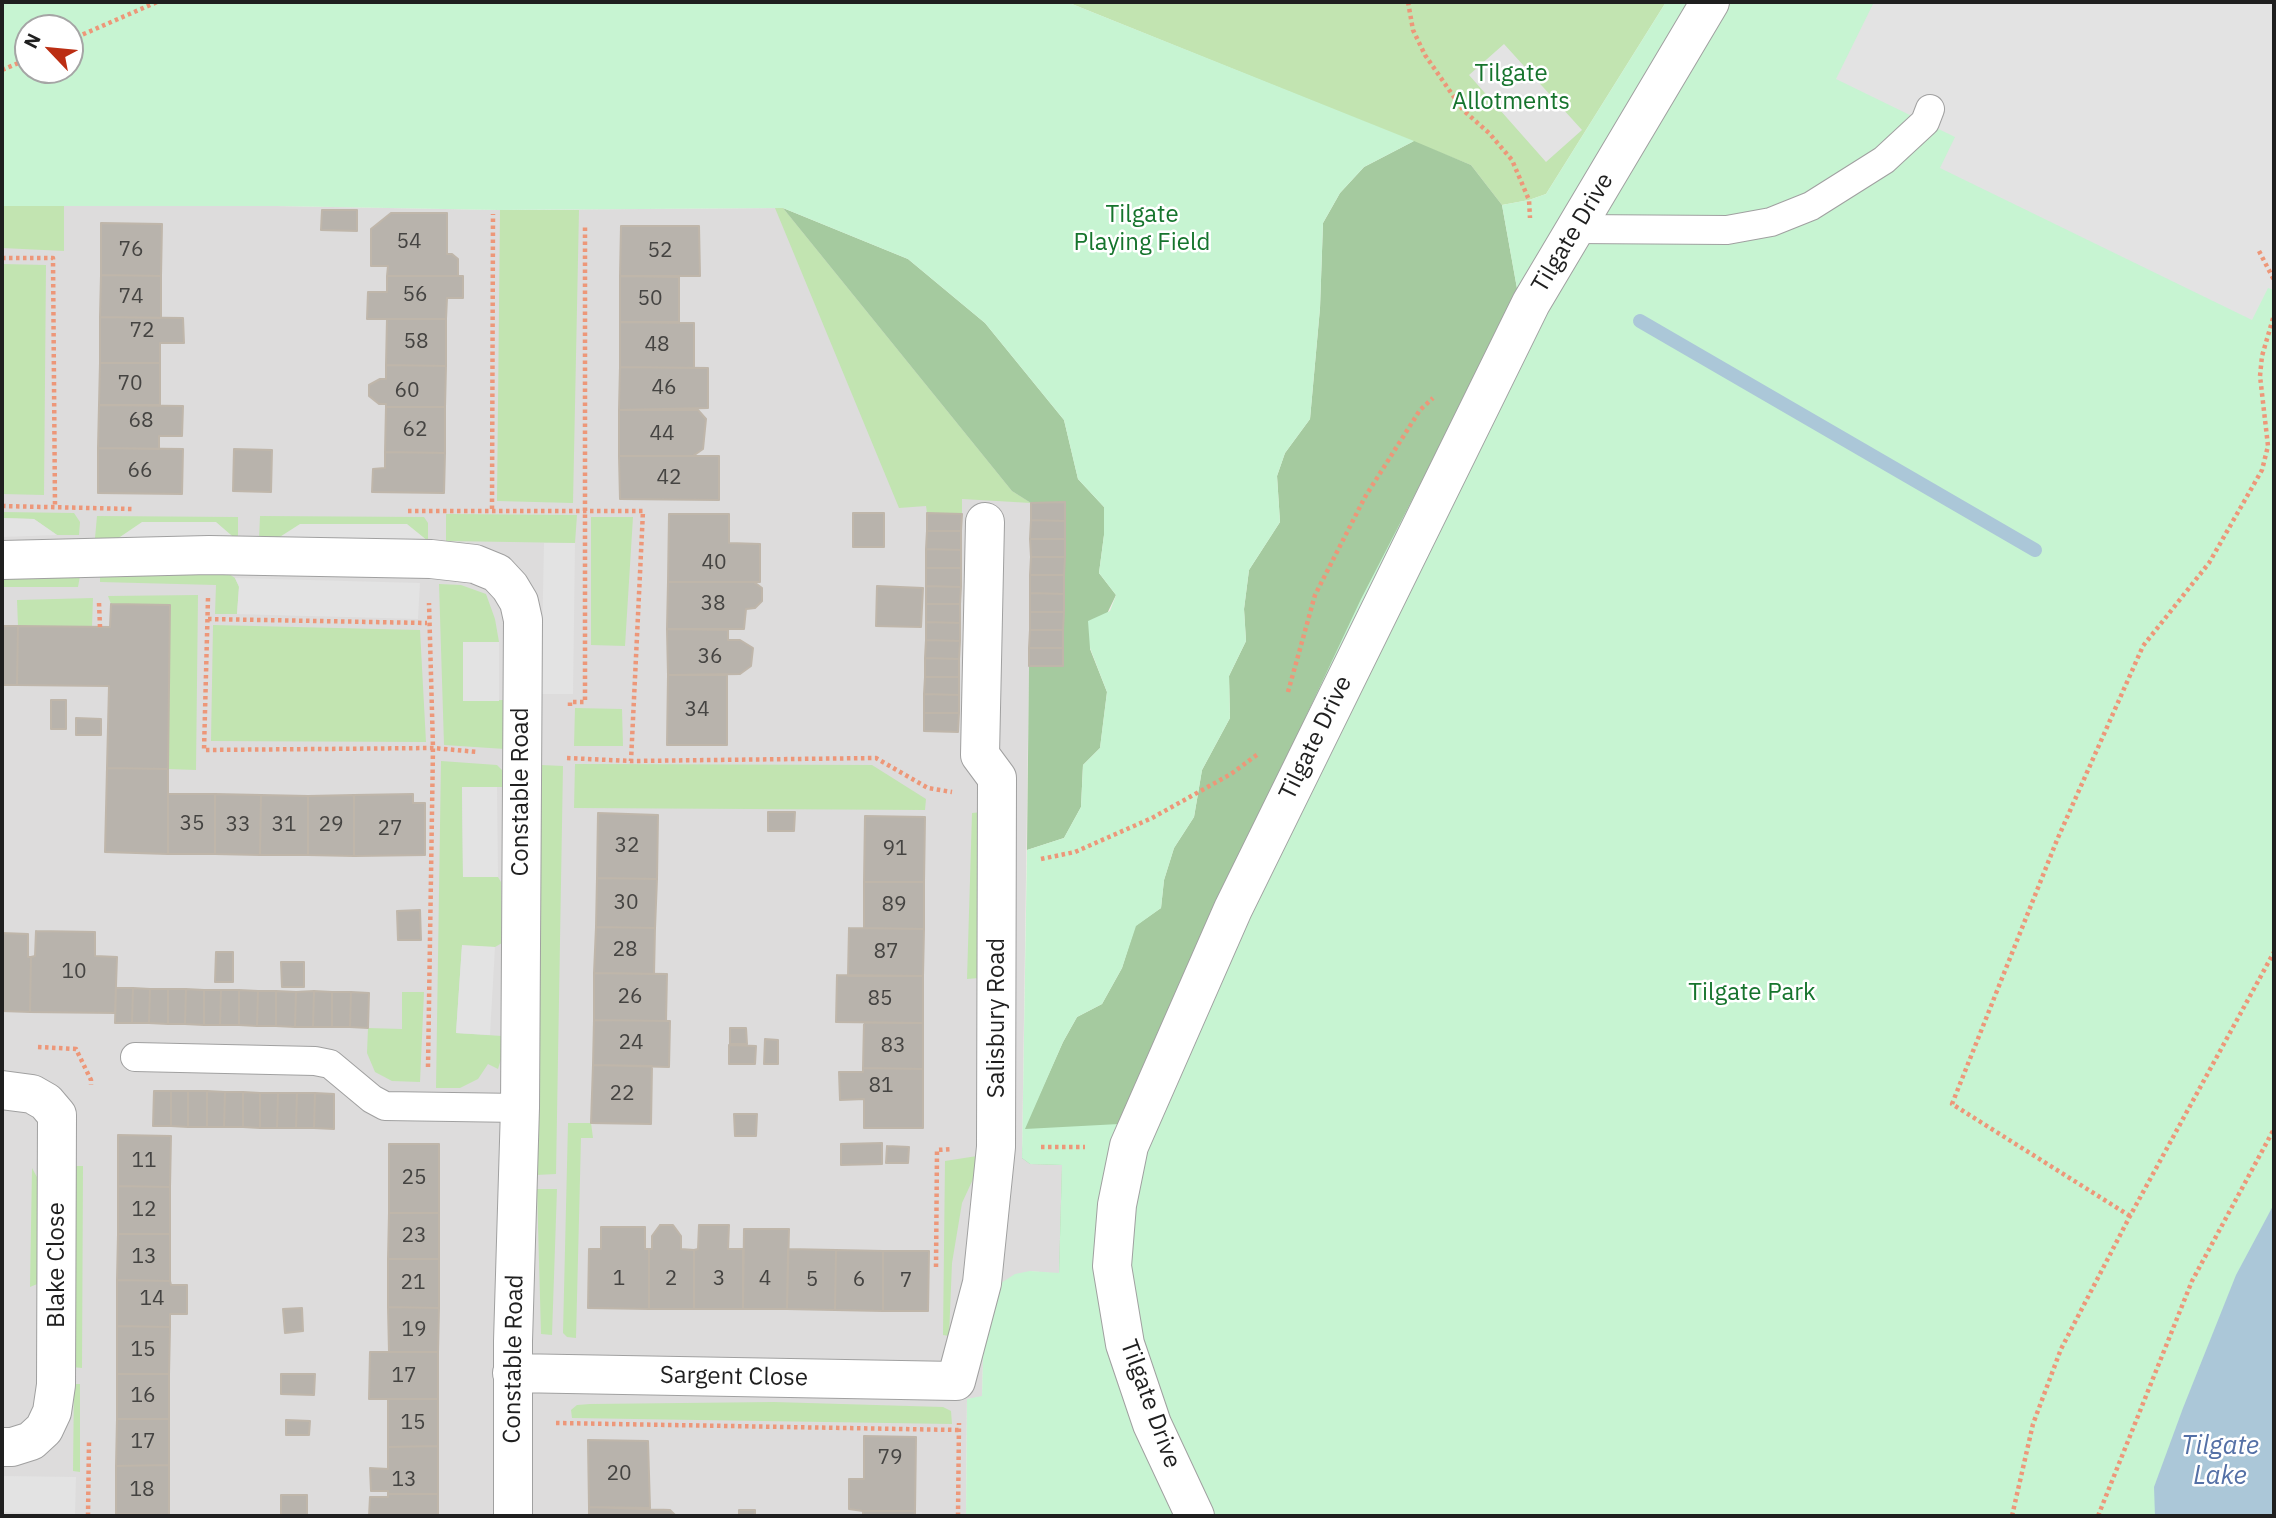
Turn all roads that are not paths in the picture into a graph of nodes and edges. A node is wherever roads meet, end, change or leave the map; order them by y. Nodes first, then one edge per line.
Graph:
1 (1710, 2) edge
2 (1930, 109) dead end
3 (1575, 229) junction
4 (985, 522) dead end
5 (2, 560) edge
6 (135, 1057) dead end
7 (2, 1090) edge
8 (520, 1108) junction
9 (512, 1373) junction
10 (956, 1381) joint
11 (2, 1447) edge
12 (513, 1516) edge
13 (1195, 1516) edge

1 - 3 street, Tilgate Drive
2 - 3 lane
3 - 13 street, Tilgate Drive
4 - 10 street, Salisbury Road
5 - 8 street, Constable Road
6 - 8 lane
7 - 11 street, Blake Close
8 - 9 street, Constable Road
9 - 10 street, Sargent Close
9 - 12 street, Constable Road

